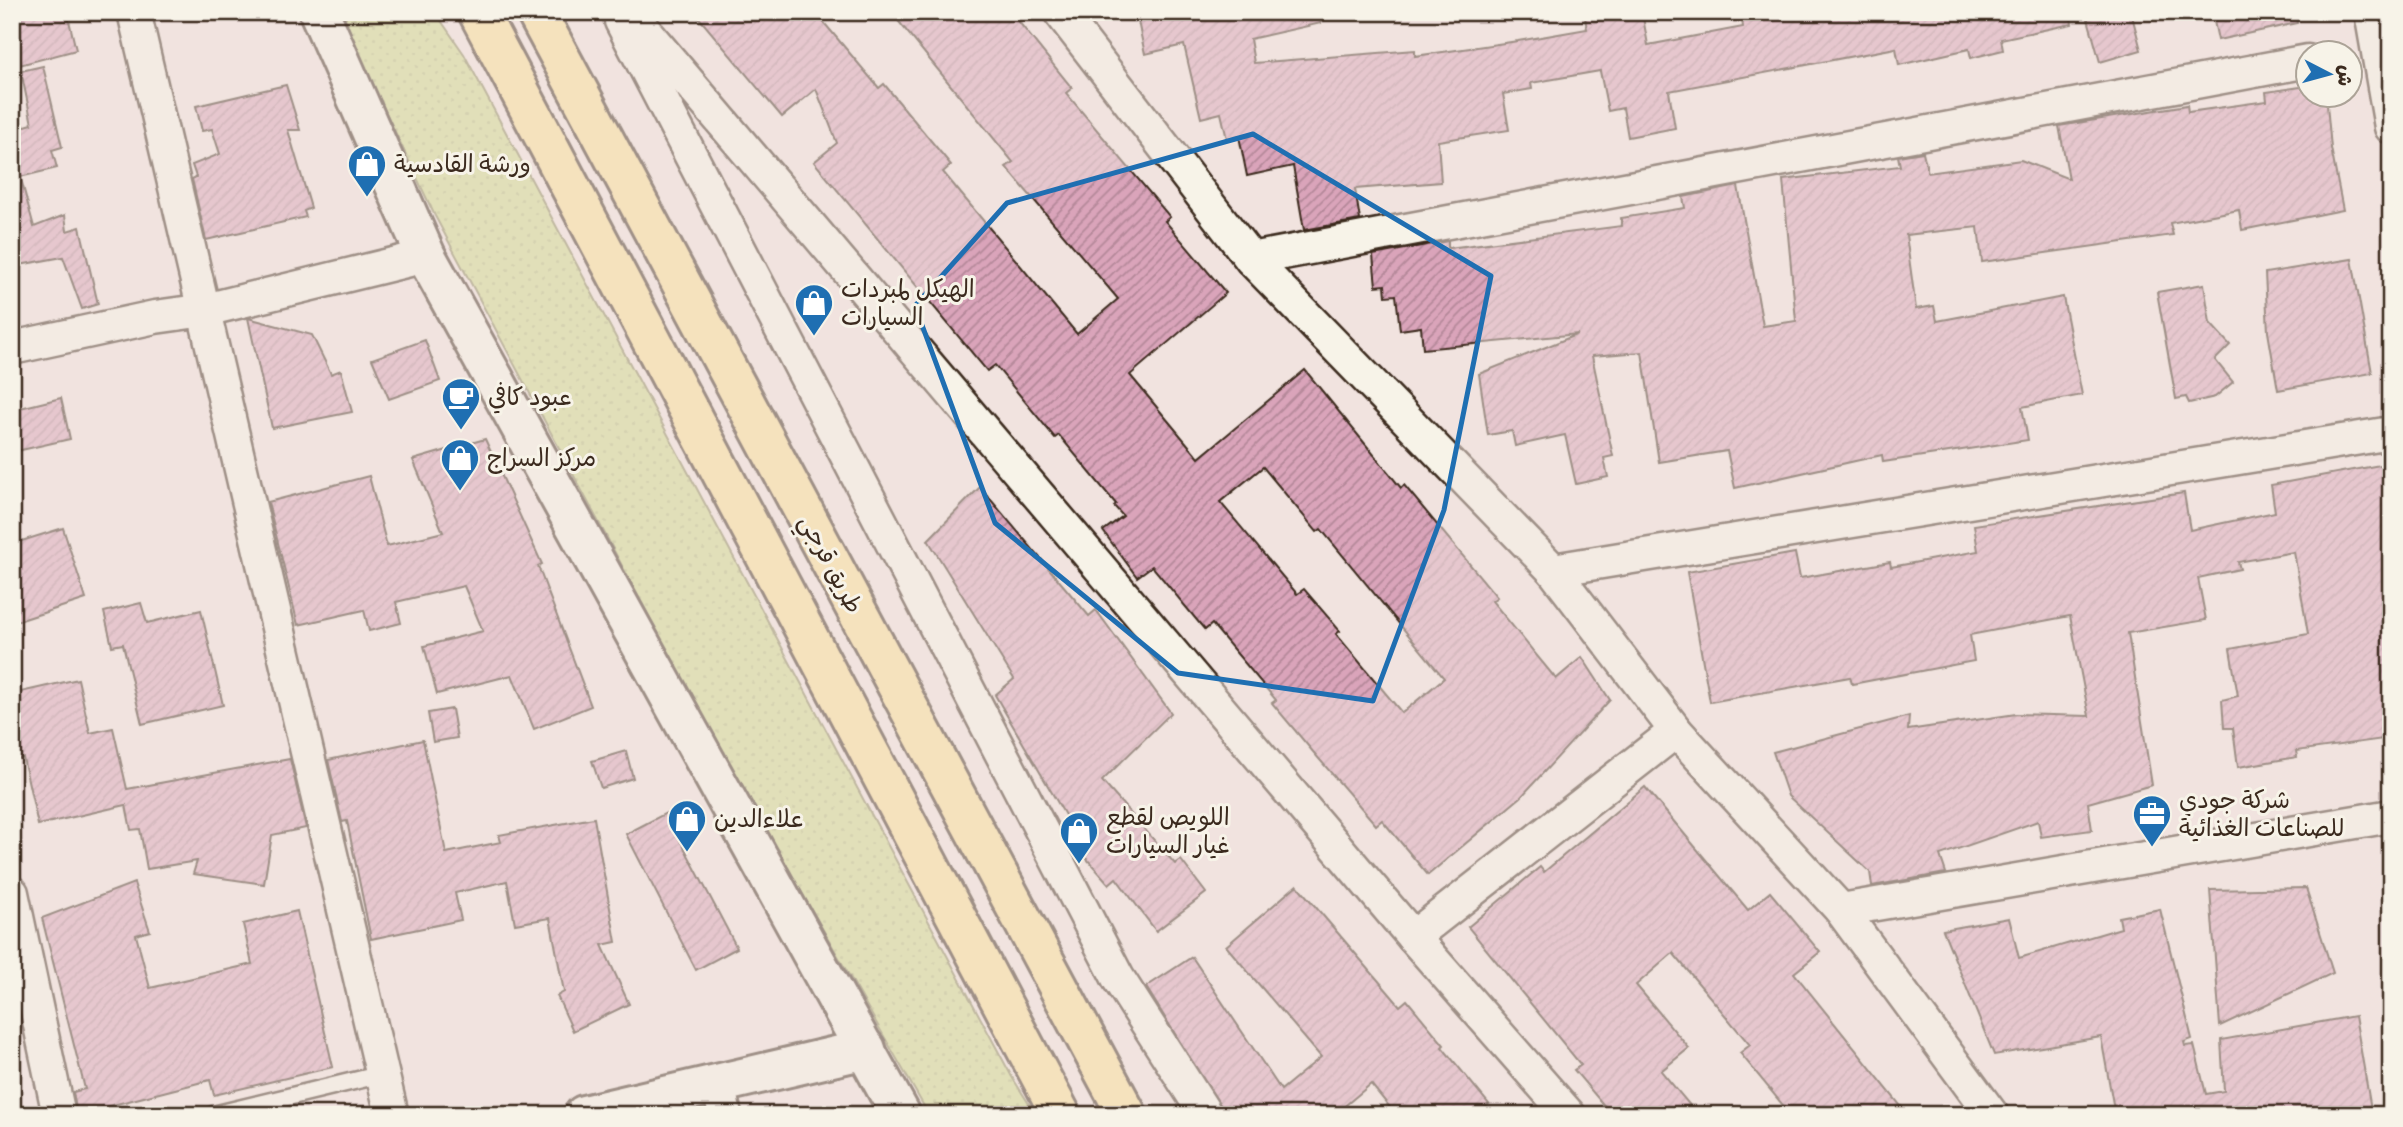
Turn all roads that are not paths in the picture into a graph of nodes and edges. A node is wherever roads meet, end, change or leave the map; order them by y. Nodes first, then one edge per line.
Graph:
1 (134, 12) edge
2 (478, 12) edge
3 (536, 12) edge
4 (616, 12) edge
5 (629, 12) edge
6 (1060, 12) edge
7 (2371, 12) edge
8 (318, 13) edge
9 (2373, 49) edge
10 (2294, 64) edge
11 (2391, 127) edge
12 (426, 256) junction
13 (1251, 259) junction
14 (205, 310) junction
15 (12, 348) edge
16 (724, 365) junction
17 (678, 391) junction
18 (2391, 433) edge
19 (1553, 570) junction
20 (1676, 731) junction
21 (2391, 816) edge
22 (12, 893) edge
23 (1841, 910) junction
24 (1413, 937) junction
25 (22, 981) edge
26 (866, 1049) junction
27 (383, 1074) junction
28 (721, 1099) edge
29 (59, 1115) edge
30 (213, 1115) edge
31 (392, 1115) edge
32 (584, 1115) edge
33 (901, 1115) edge
34 (1061, 1115) edge
35 (1126, 1115) edge
36 (1206, 1115) edge
37 (1569, 1115) edge
38 (1992, 1115) edge

1 - 14 street
2 - 17 highway
3 - 16 highway, طريق قرجي
4 - 36 street
5 - 24 street
6 - 13 street
7 - 9 street
8 - 12 main road
9 - 11 street
10 - 13 street
12 - 14 street
12 - 26 main road
13 - 19 street
14 - 15 street
14 - 27 street
16 - 17 highway
16 - 35 highway, طريق قرجي
17 - 34 highway
18 - 19 street
19 - 20 street
20 - 23 street
20 - 24 street
21 - 23 street
22 - 25 street
23 - 38 street
24 - 37 street
25 - 29 street
26 - 28 main road
26 - 33 main road
27 - 30 lane
27 - 31 street
28 - 32 main road

